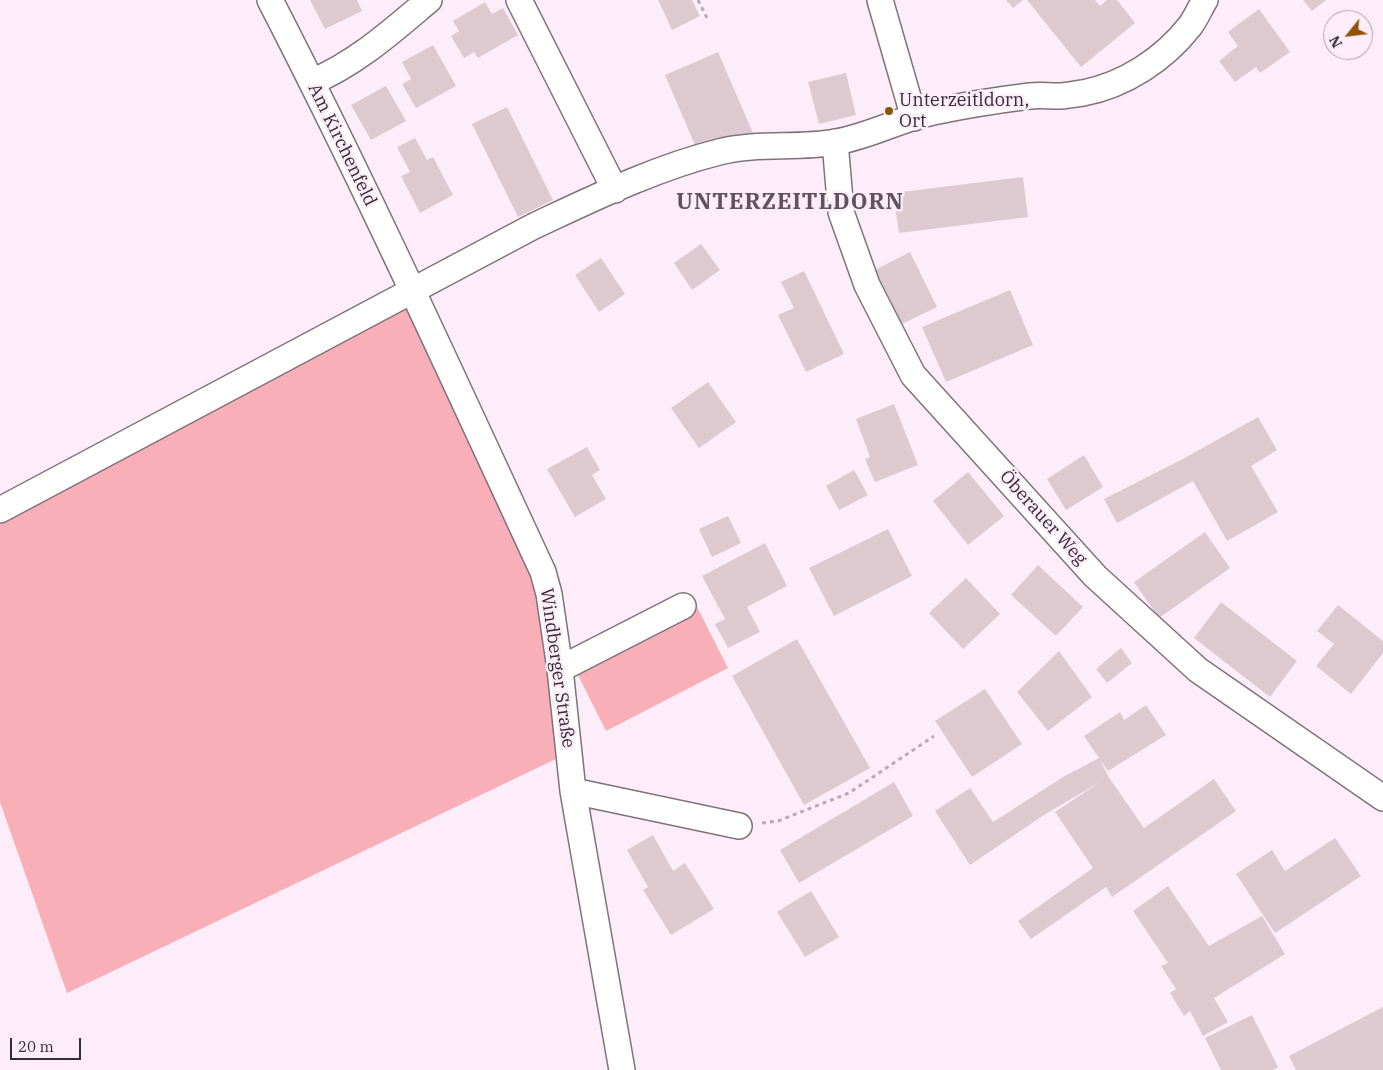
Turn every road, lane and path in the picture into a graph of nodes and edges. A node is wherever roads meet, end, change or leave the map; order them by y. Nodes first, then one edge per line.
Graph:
1 (270, 0) edge
2 (429, 0) edge
3 (519, 0) edge
4 (698, 0) edge
5 (880, 0) edge
6 (1205, 0) edge
7 (707, 18) dead end
8 (312, 82) junction
9 (914, 118) junction
10 (835, 142) junction
11 (615, 190) junction
12 (413, 290) junction
13 (0, 510) edge
14 (682, 606) dead end
15 (560, 669) junction
16 (934, 736) dead end
17 (573, 791) junction
18 (1383, 798) edge
19 (739, 826) joint
20 (622, 1070) edge

1 - 8 street, Am Kirchenfeld
2 - 8 street
3 - 11 street
4 - 7 path
5 - 9 street
6 - 9 street
8 - 12 street, Am Kirchenfeld
9 - 10 street
10 - 11 street
10 - 18 street, Öberauer Weg
11 - 12 street
12 - 13 street
12 - 15 street, Windberger Straße
14 - 15 street
15 - 17 street, Windberger Straße
16 - 19 path
17 - 19 street
17 - 20 street, Windberger Straße

